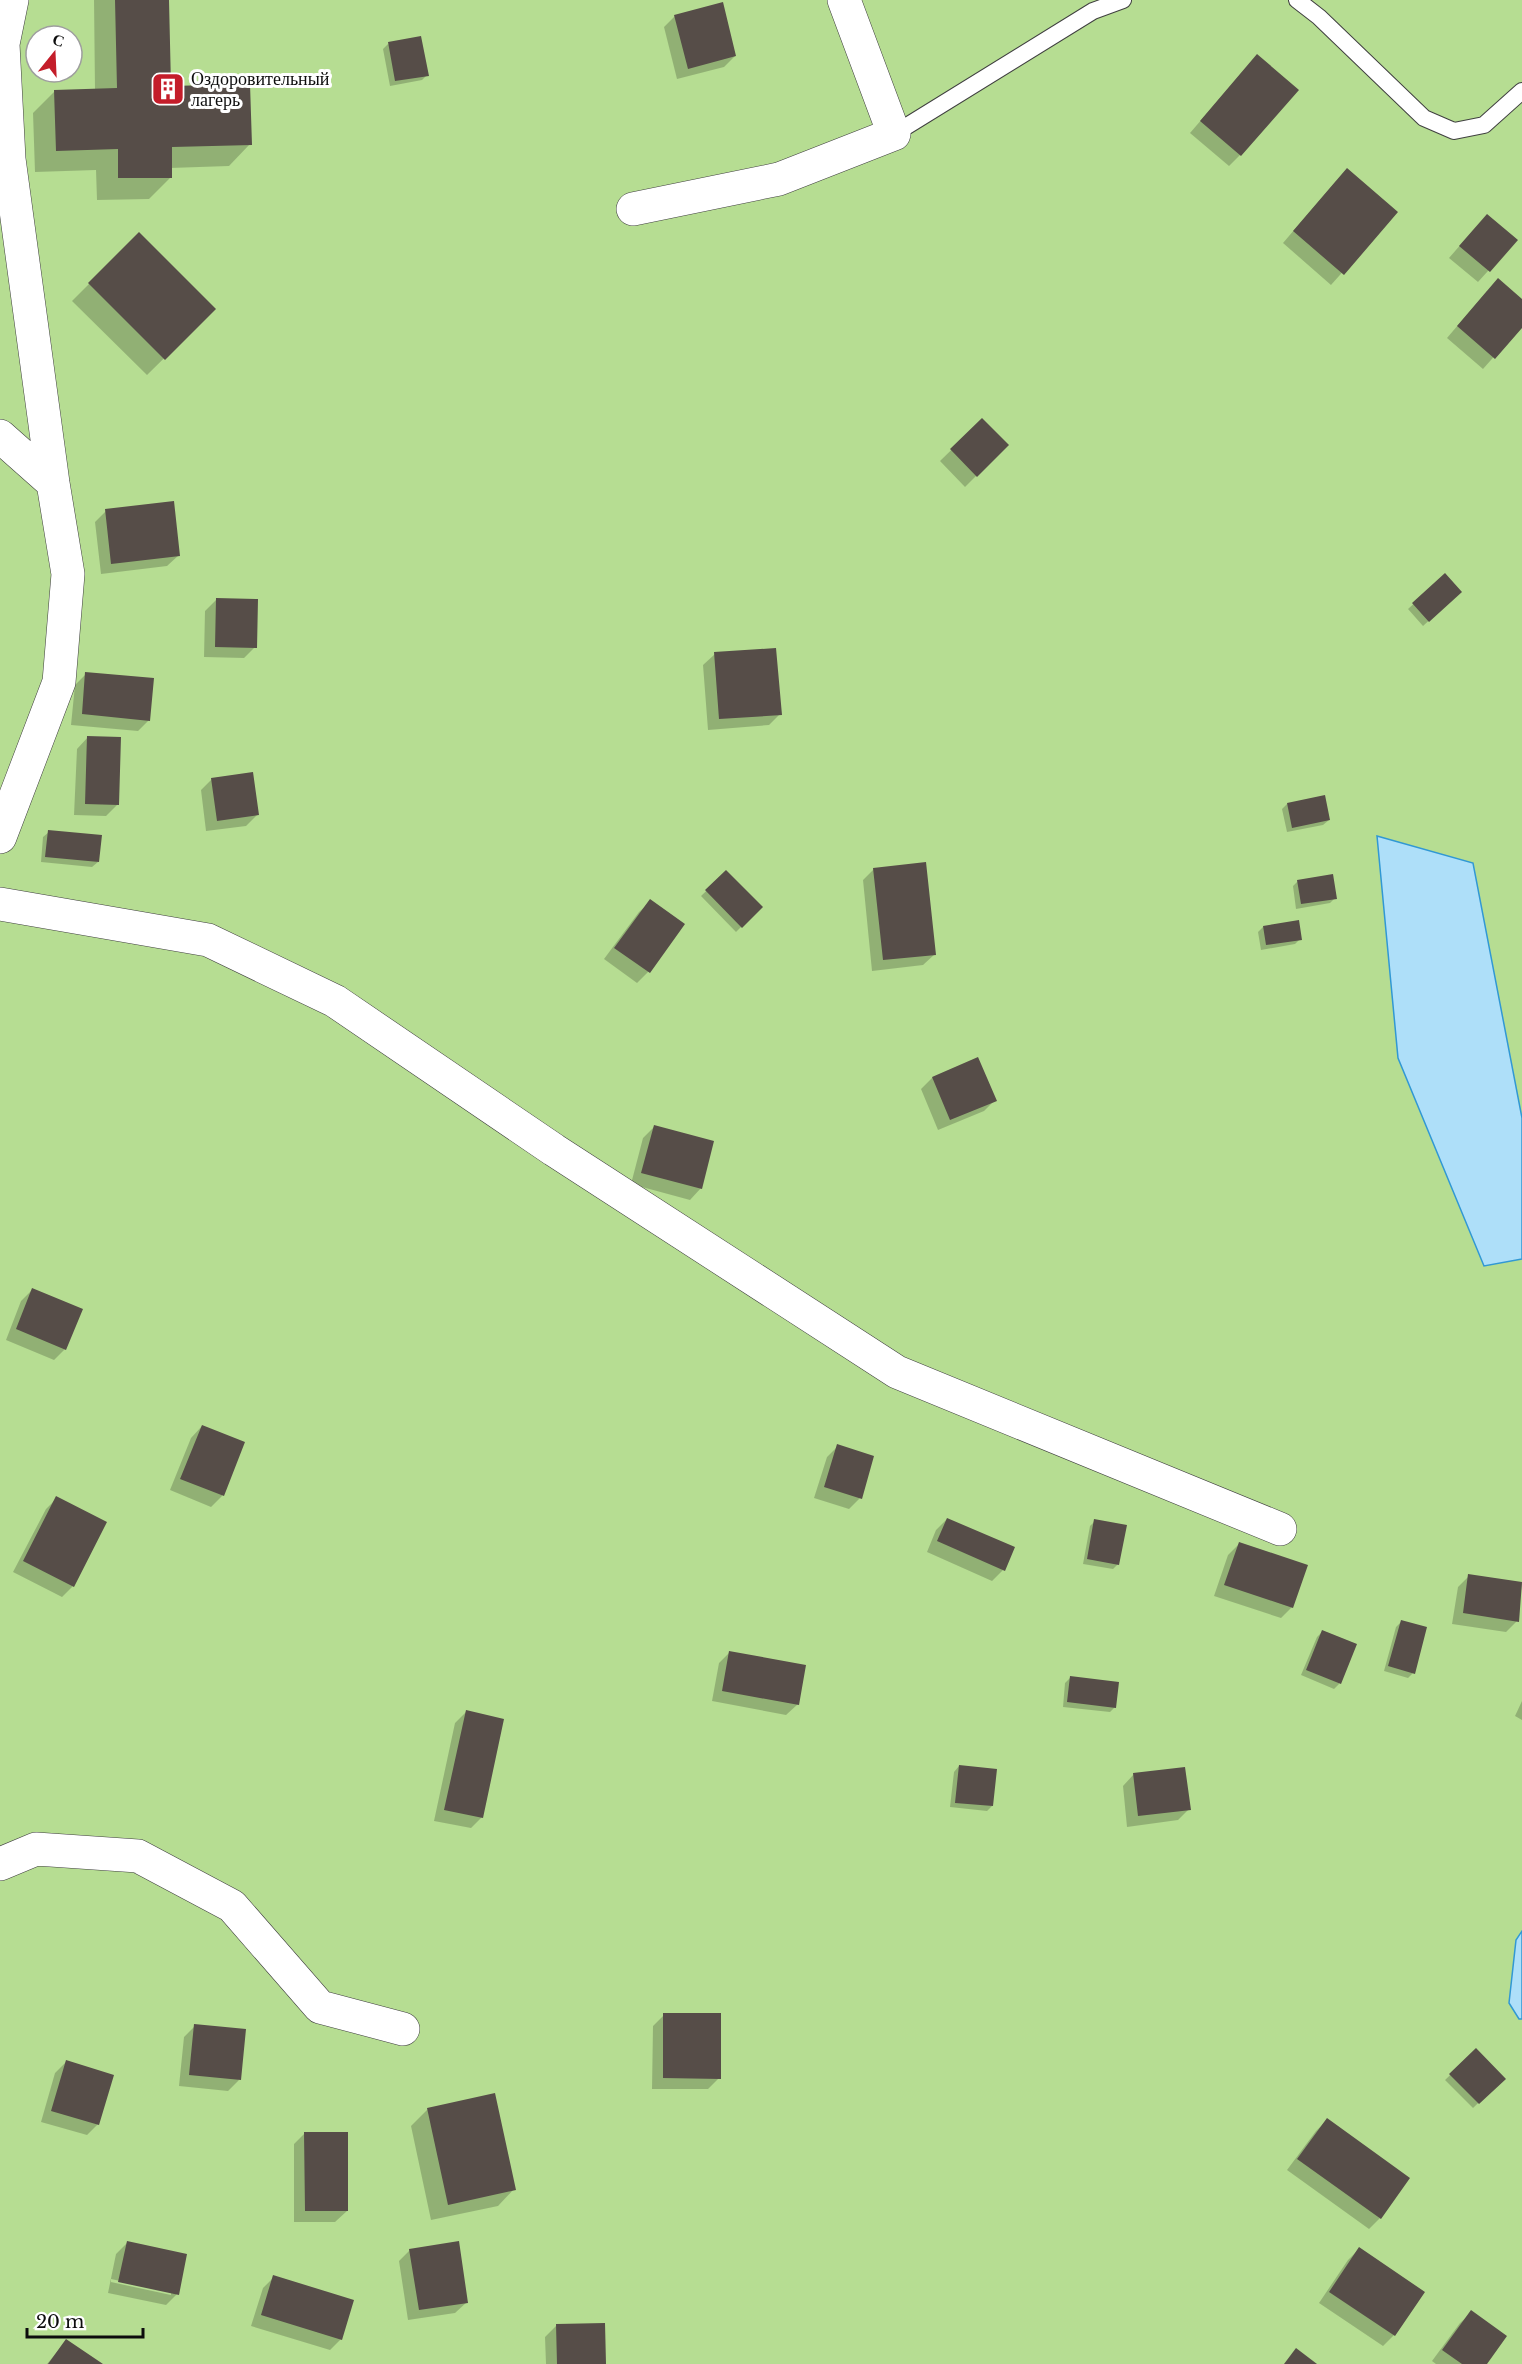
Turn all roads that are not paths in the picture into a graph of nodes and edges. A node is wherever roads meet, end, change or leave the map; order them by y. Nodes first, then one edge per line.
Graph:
1 (12, 0) edge
2 (844, 0) edge
3 (1123, 0) edge
4 (1297, 0) edge
5 (1522, 91) edge
6 (894, 134) junction
7 (633, 209) dead end
8 (0, 436) edge
9 (52, 483) junction
10 (0, 837) edge
11 (0, 904) edge
12 (1280, 1529) dead end
13 (0, 1864) edge
14 (403, 2029) dead end

1 - 9 street
2 - 6 street
3 - 6 lane
4 - 5 lane
6 - 7 street
8 - 9 street
9 - 10 street
11 - 12 street
13 - 14 street

